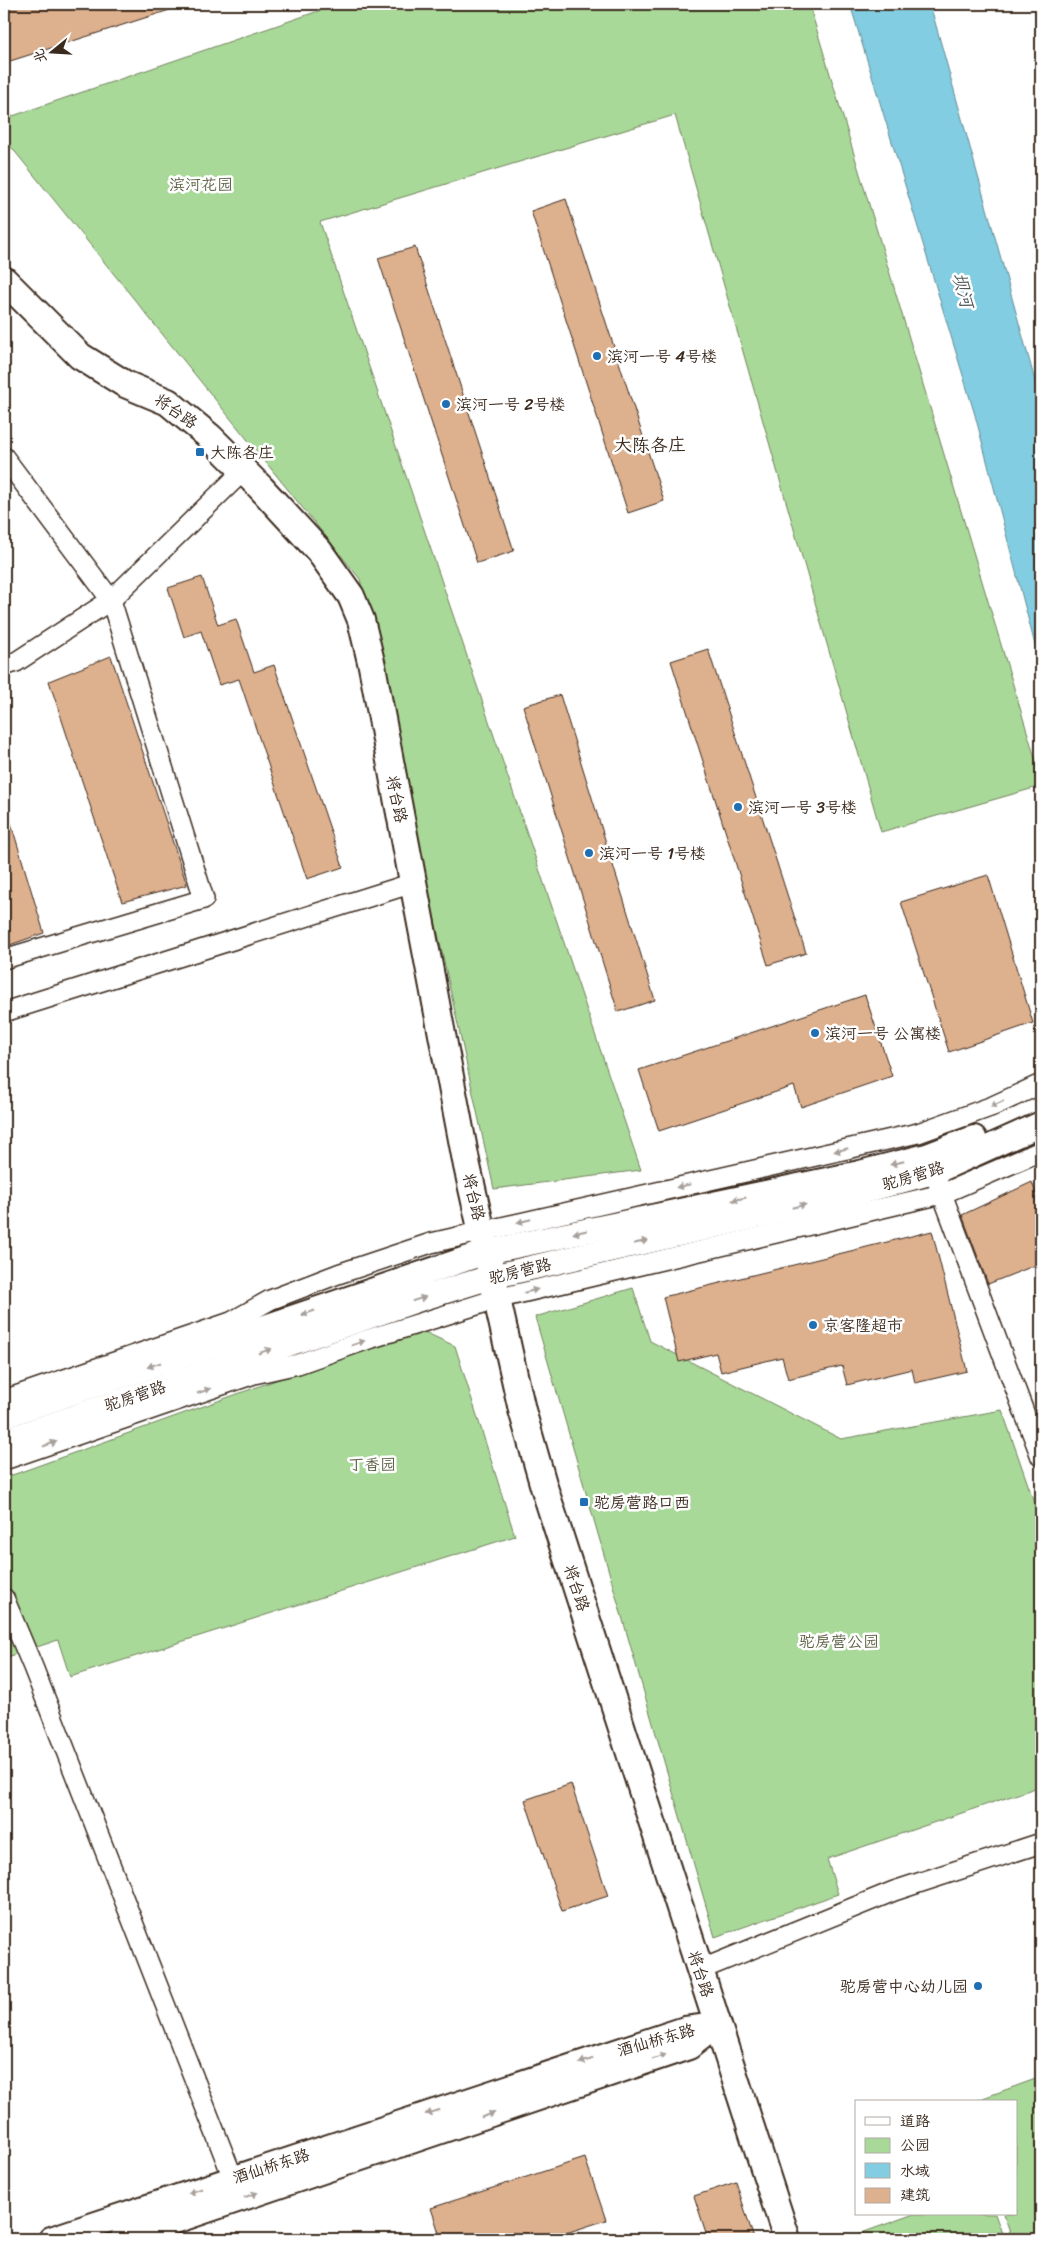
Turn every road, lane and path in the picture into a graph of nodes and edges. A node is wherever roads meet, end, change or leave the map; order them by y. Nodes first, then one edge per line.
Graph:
1 (4, 280) edge
2 (4, 457) edge
3 (244, 470) junction
4 (111, 600) junction
5 (4, 666) edge
6 (413, 883) junction
7 (4, 959) edge
8 (4, 1012) edge
9 (1041, 1084) edge
10 (1041, 1110) edge
11 (1041, 1124) edge
12 (918, 1133) junction
13 (1041, 1150) edge
14 (930, 1164) junction
15 (942, 1194) junction
16 (484, 1241) junction
17 (494, 1288) junction
18 (4, 1400) edge
19 (4, 1416) edge
20 (4, 1441) edge
21 (1041, 1457) edge
22 (4, 1460) edge
23 (4, 1598) edge
24 (1041, 1843) edge
25 (700, 1970) junction
26 (717, 2025) junction
27 (233, 2178) junction
28 (58, 2238) edge
29 (122, 2239) edge
30 (787, 2239) edge

1 - 3 main road, 将台路
2 - 4 street
3 - 4 street
3 - 6 main road, 将台路
4 - 5 street
4 - 7 street
6 - 8 street
6 - 16 main road, 将台路
9 -> 12 street
10 - 14 street, 驼房营路
11 - 14 street, 驼房营路
12 - 14 street
12 -> 16 street
13 - 15 street
14 - 15 street
14 -> 16 street, 驼房营路
17 -> 14 street, 驼房营路
17 -> 15 street
15 - 21 street
16 - 17 main road, 将台路
16 - 18 street
16 -> 19 street, 驼房营路
20 -> 17 street, 驼房营路
22 -> 17 street
17 - 25 main road, 将台路
23 - 27 street
24 - 25 street
25 - 26 main road, 将台路
26 -> 27 street, 酒仙桥东路
29 -> 26 street, 酒仙桥东路
26 - 30 main road, 将台路
27 -> 28 street, 酒仙桥东路

